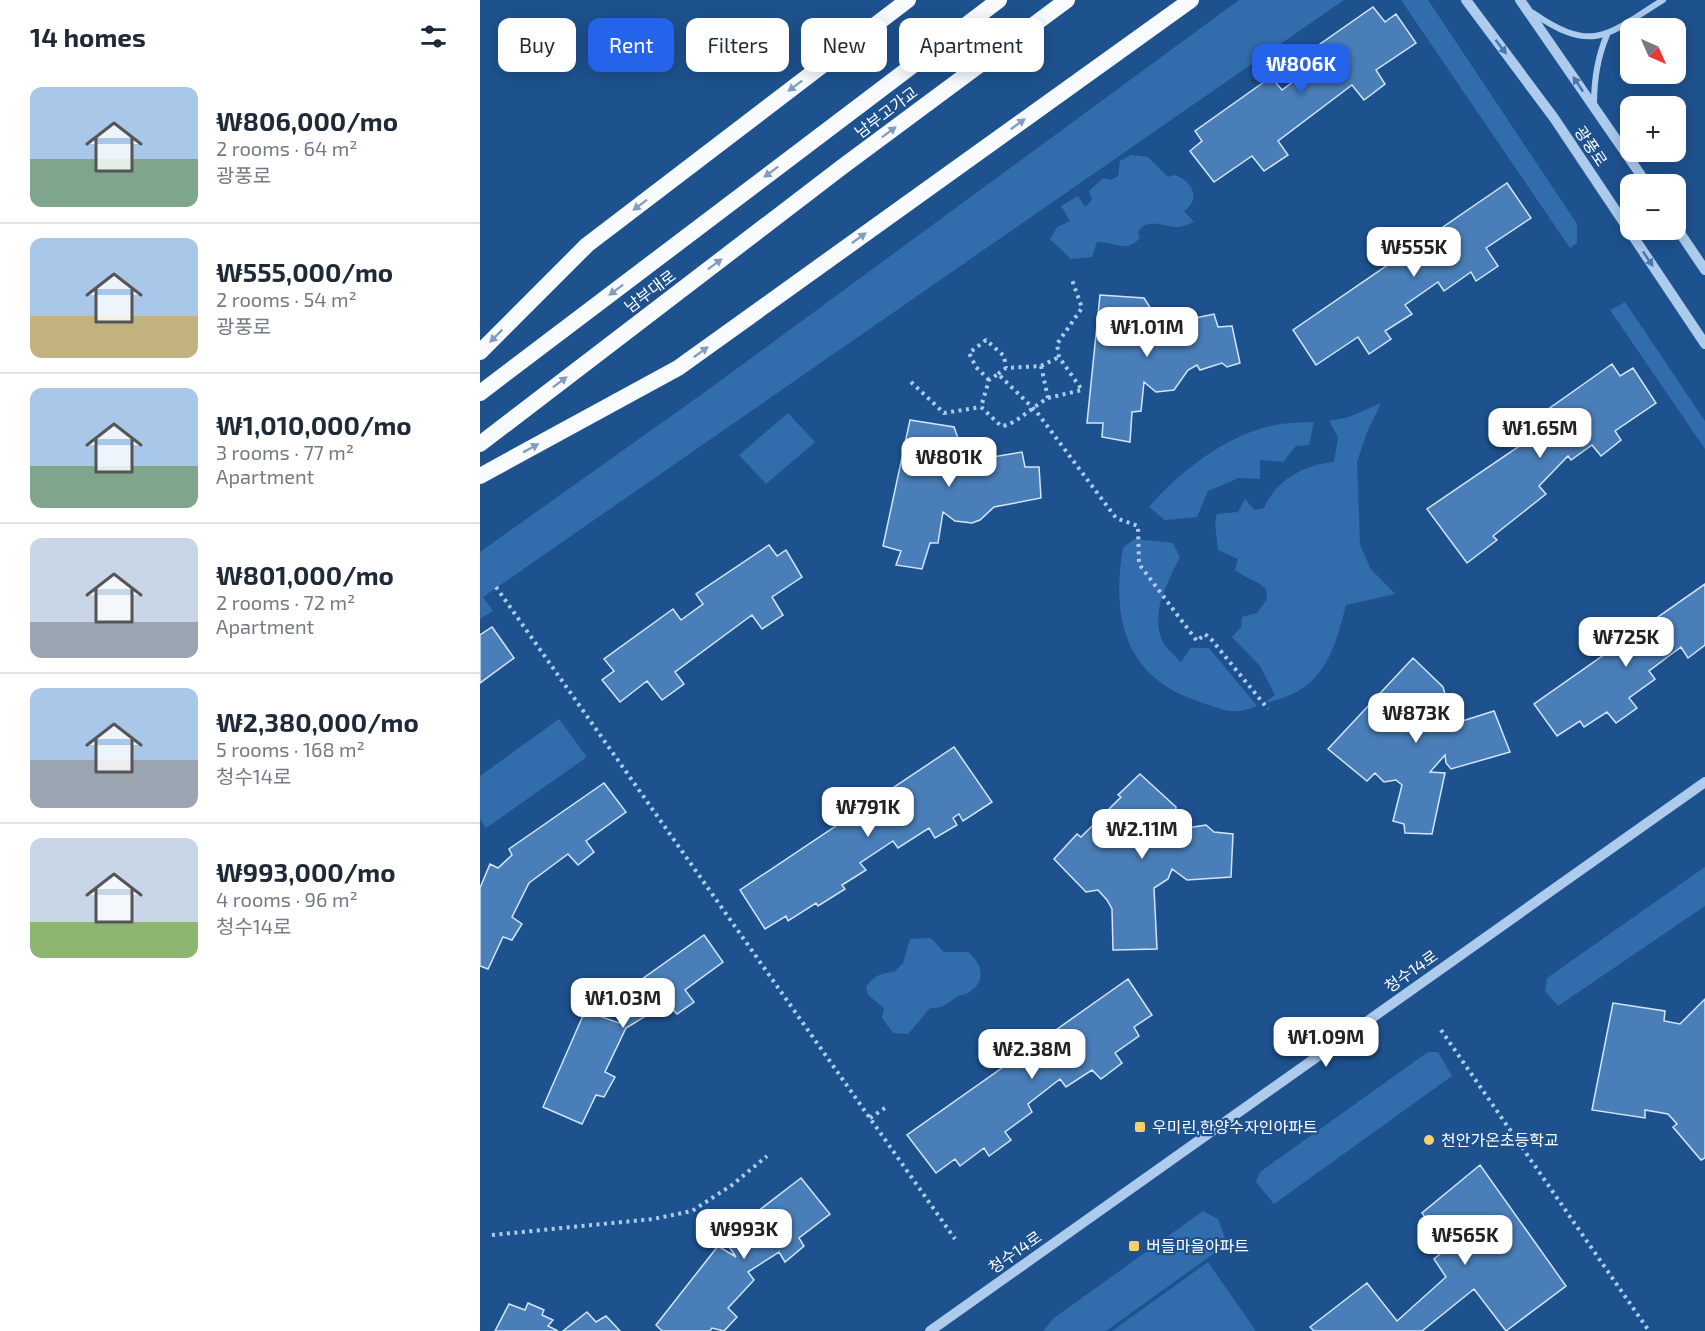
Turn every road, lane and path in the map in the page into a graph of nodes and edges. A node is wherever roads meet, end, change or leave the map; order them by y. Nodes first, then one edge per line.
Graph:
1 (908, 0) edge
2 (999, 0) edge
3 (1067, 0) edge
4 (1191, 0) edge
5 (1466, 0) edge
6 (1663, 0) edge
7 (1523, 4) edge
8 (1607, 35) junction
9 (1594, 108) junction
10 (818, 136) joint
11 (842, 167) joint
12 (1640, 174) edge
13 (1685, 240) edge
14 (1705, 270) edge
15 (1071, 277) dead end
16 (1705, 344) edge
17 (480, 352) edge
18 (1059, 357) junction
19 (1041, 366) junction
20 (1006, 368) junction
21 (998, 374) junction
22 (988, 380) junction
23 (911, 382) dead end
24 (480, 393) edge
25 (1048, 398) junction
26 (981, 407) junction
27 (1032, 407) junction
28 (480, 444) edge
29 (480, 476) edge
30 (496, 587) dead end
31 (1268, 709) dead end
32 (1705, 782) edge
33 (1440, 1030) dead end
34 (885, 1108) dead end
35 (870, 1118) junction
36 (767, 1156) dead end
37 (492, 1234) dead end
38 (955, 1239) dead end
39 (930, 1331) edge
40 (1649, 1331) edge

1 -> 17 highway
2 - 10 highway, 남부고가교
11 -> 3 highway, 남부고가교
29 -> 4 highway
5 -> 16 street, 광풍로
6 - 8 street
7 - 8 street
9 -> 7 street, 광풍로
8 - 9 street
9 - 12 street, 광풍로
10 -> 24 highway, 남부대로
28 -> 11 highway, 남부대로
13 - 14 street
15 - 18 path
18 - 19 path
18 - 25 path
19 - 20 path
19 - 25 path
20 - 21 path
20 - 22 path
21 - 22 path
21 - 27 path
22 - 26 path
23 - 26 path
25 - 27 path
26 - 27 path
27 - 31 path
30 - 35 path
32 - 39 street, 청수14로
33 - 40 path
34 - 35 path
35 - 38 path
36 - 37 path

